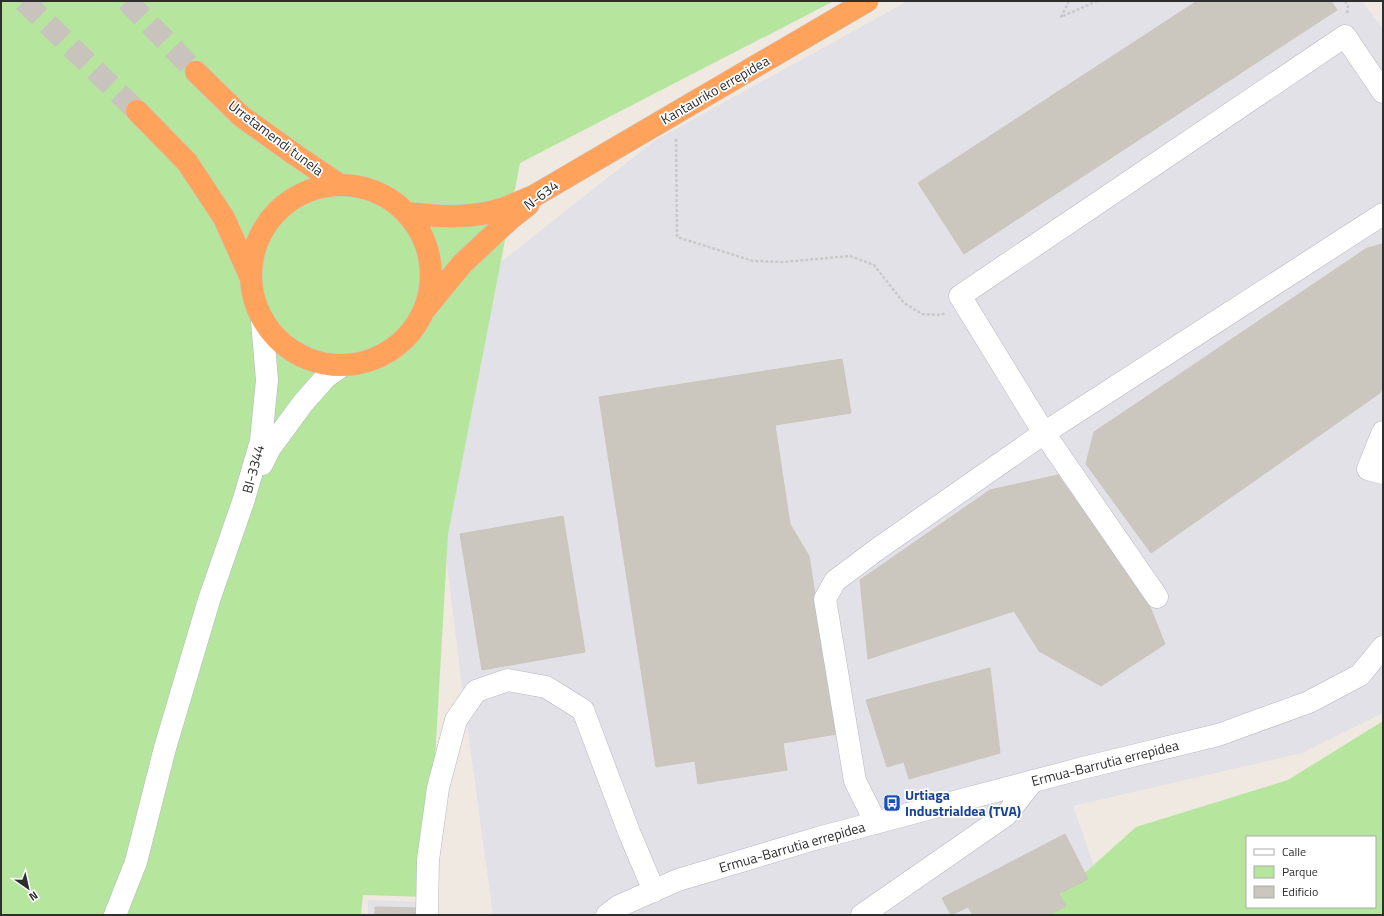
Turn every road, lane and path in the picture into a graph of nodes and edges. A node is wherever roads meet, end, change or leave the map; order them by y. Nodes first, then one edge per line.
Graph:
1 (867, 1) edge
2 (1069, 1) edge
3 (1097, 1) edge
4 (196, 72) tunnel mouth
5 (1383, 92) edge
6 (137, 111) tunnel mouth
7 (676, 113) junction
8 (562, 179) junction
9 (340, 185) junction
10 (406, 213) junction
11 (1383, 214) edge
12 (250, 277) junction
13 (964, 301) junction
14 (422, 312) junction
15 (262, 321) junction
16 (343, 366) junction
17 (1383, 432) edge
18 (1044, 433) junction
19 (1383, 473) edge
20 (244, 499) junction
21 (1157, 597) dead end
22 (1383, 647) edge
23 (1033, 781) junction
24 (876, 823) junction
25 (654, 891) junction
26 (115, 915) edge
27 (427, 915) edge
28 (607, 915) edge
29 (862, 915) edge

1 - 7 highway, Kantauriko errepidea / N-634
2 - 3 path
4 - 9 highway, Urretamendi tunela
5 - 13 street
6 - 12 highway
7 - 8 highway, Kantauriko errepidea / N-634
7 - 13 path
8 - 10 highway, N-634
8 - 14 highway, N-634
9 - 10 highway
9 - 12 highway
10 - 14 highway
11 - 18 street
12 - 15 highway
13 - 18 street
14 - 16 highway
15 - 16 highway
15 - 20 street, BI-3344
16 - 20 street, BI-3344
17 - 19 street
18 - 21 street
18 - 24 street
20 - 26 street, BI-3344
22 - 23 street, Ermua-Barrutia errepidea
23 - 24 street, Ermua-Barrutia errepidea
23 - 29 street
24 - 25 street, Ermua-Barrutia errepidea
25 - 27 street
25 - 28 street, Ermua-Barrutia errepidea

